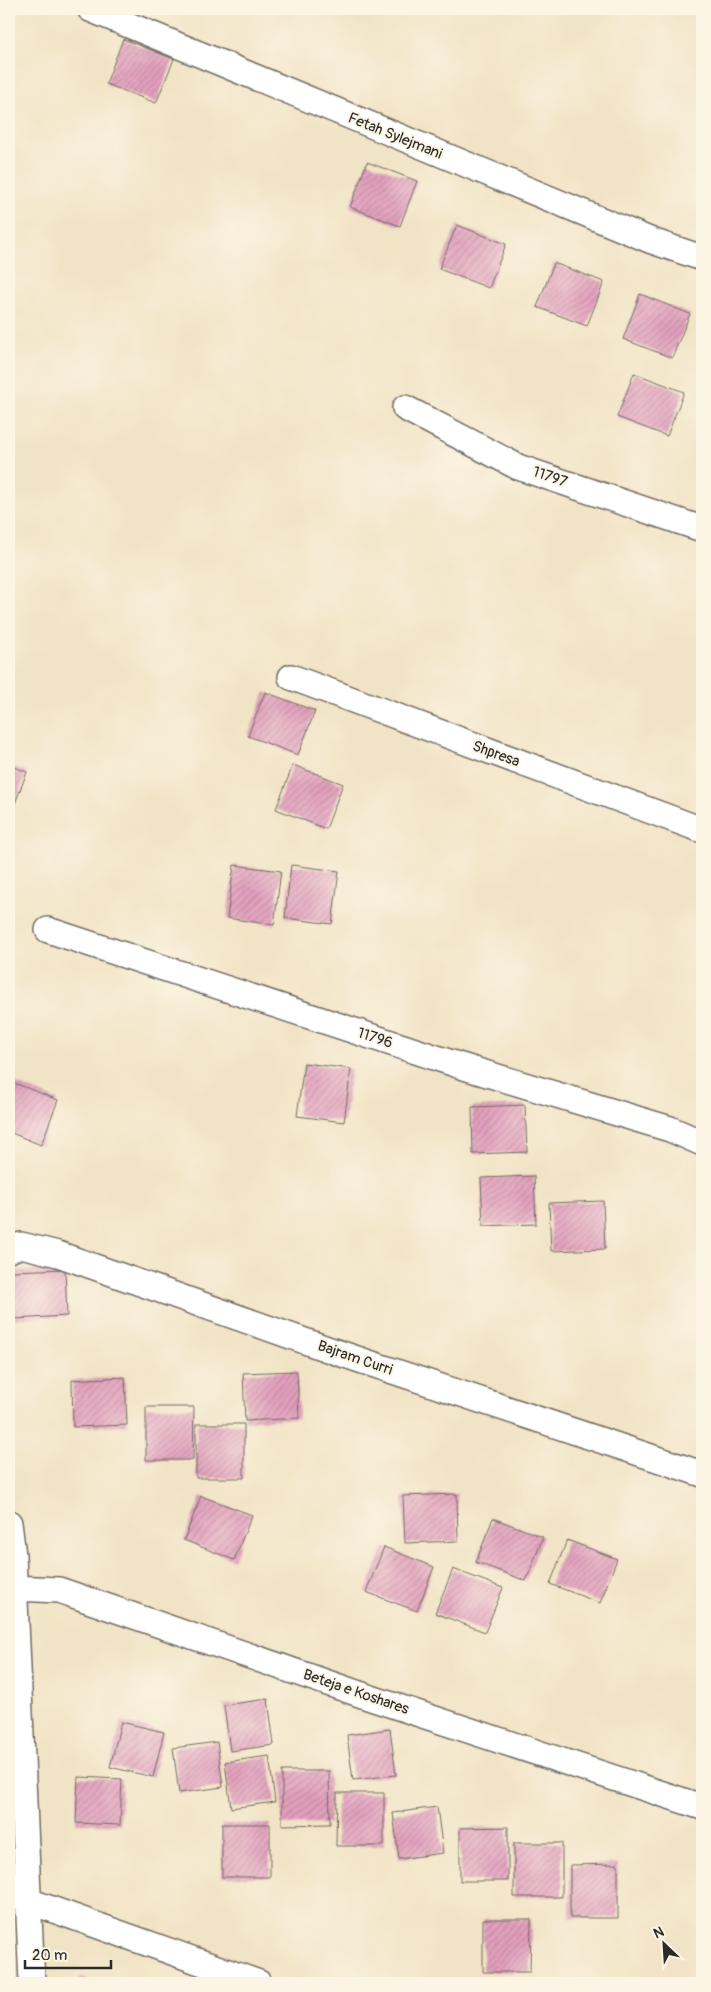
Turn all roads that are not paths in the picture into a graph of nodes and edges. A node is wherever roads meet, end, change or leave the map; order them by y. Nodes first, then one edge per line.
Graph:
1 (90, 9) edge
2 (702, 258) edge
3 (405, 408) dead end
4 (702, 529) edge
5 (291, 677) dead end
6 (702, 830) edge
7 (48, 930) dead end
8 (702, 1143) edge
9 (9, 1250) edge
10 (702, 1474) edge
11 (9, 1522) edge
12 (11, 1587) edge
13 (702, 1807) edge
14 (18, 1898) edge
15 (32, 1983) edge
16 (259, 1983) edge

1 - 2 street, Fetah Sylejmani
3 - 4 street, 11797
5 - 6 street, Shpresa
7 - 8 street, 11796
9 - 10 street, Bajram Curri
11 - 12 street
12 - 13 street, Beteja e Koshares
12 - 14 street
14 - 15 street
14 - 16 street

